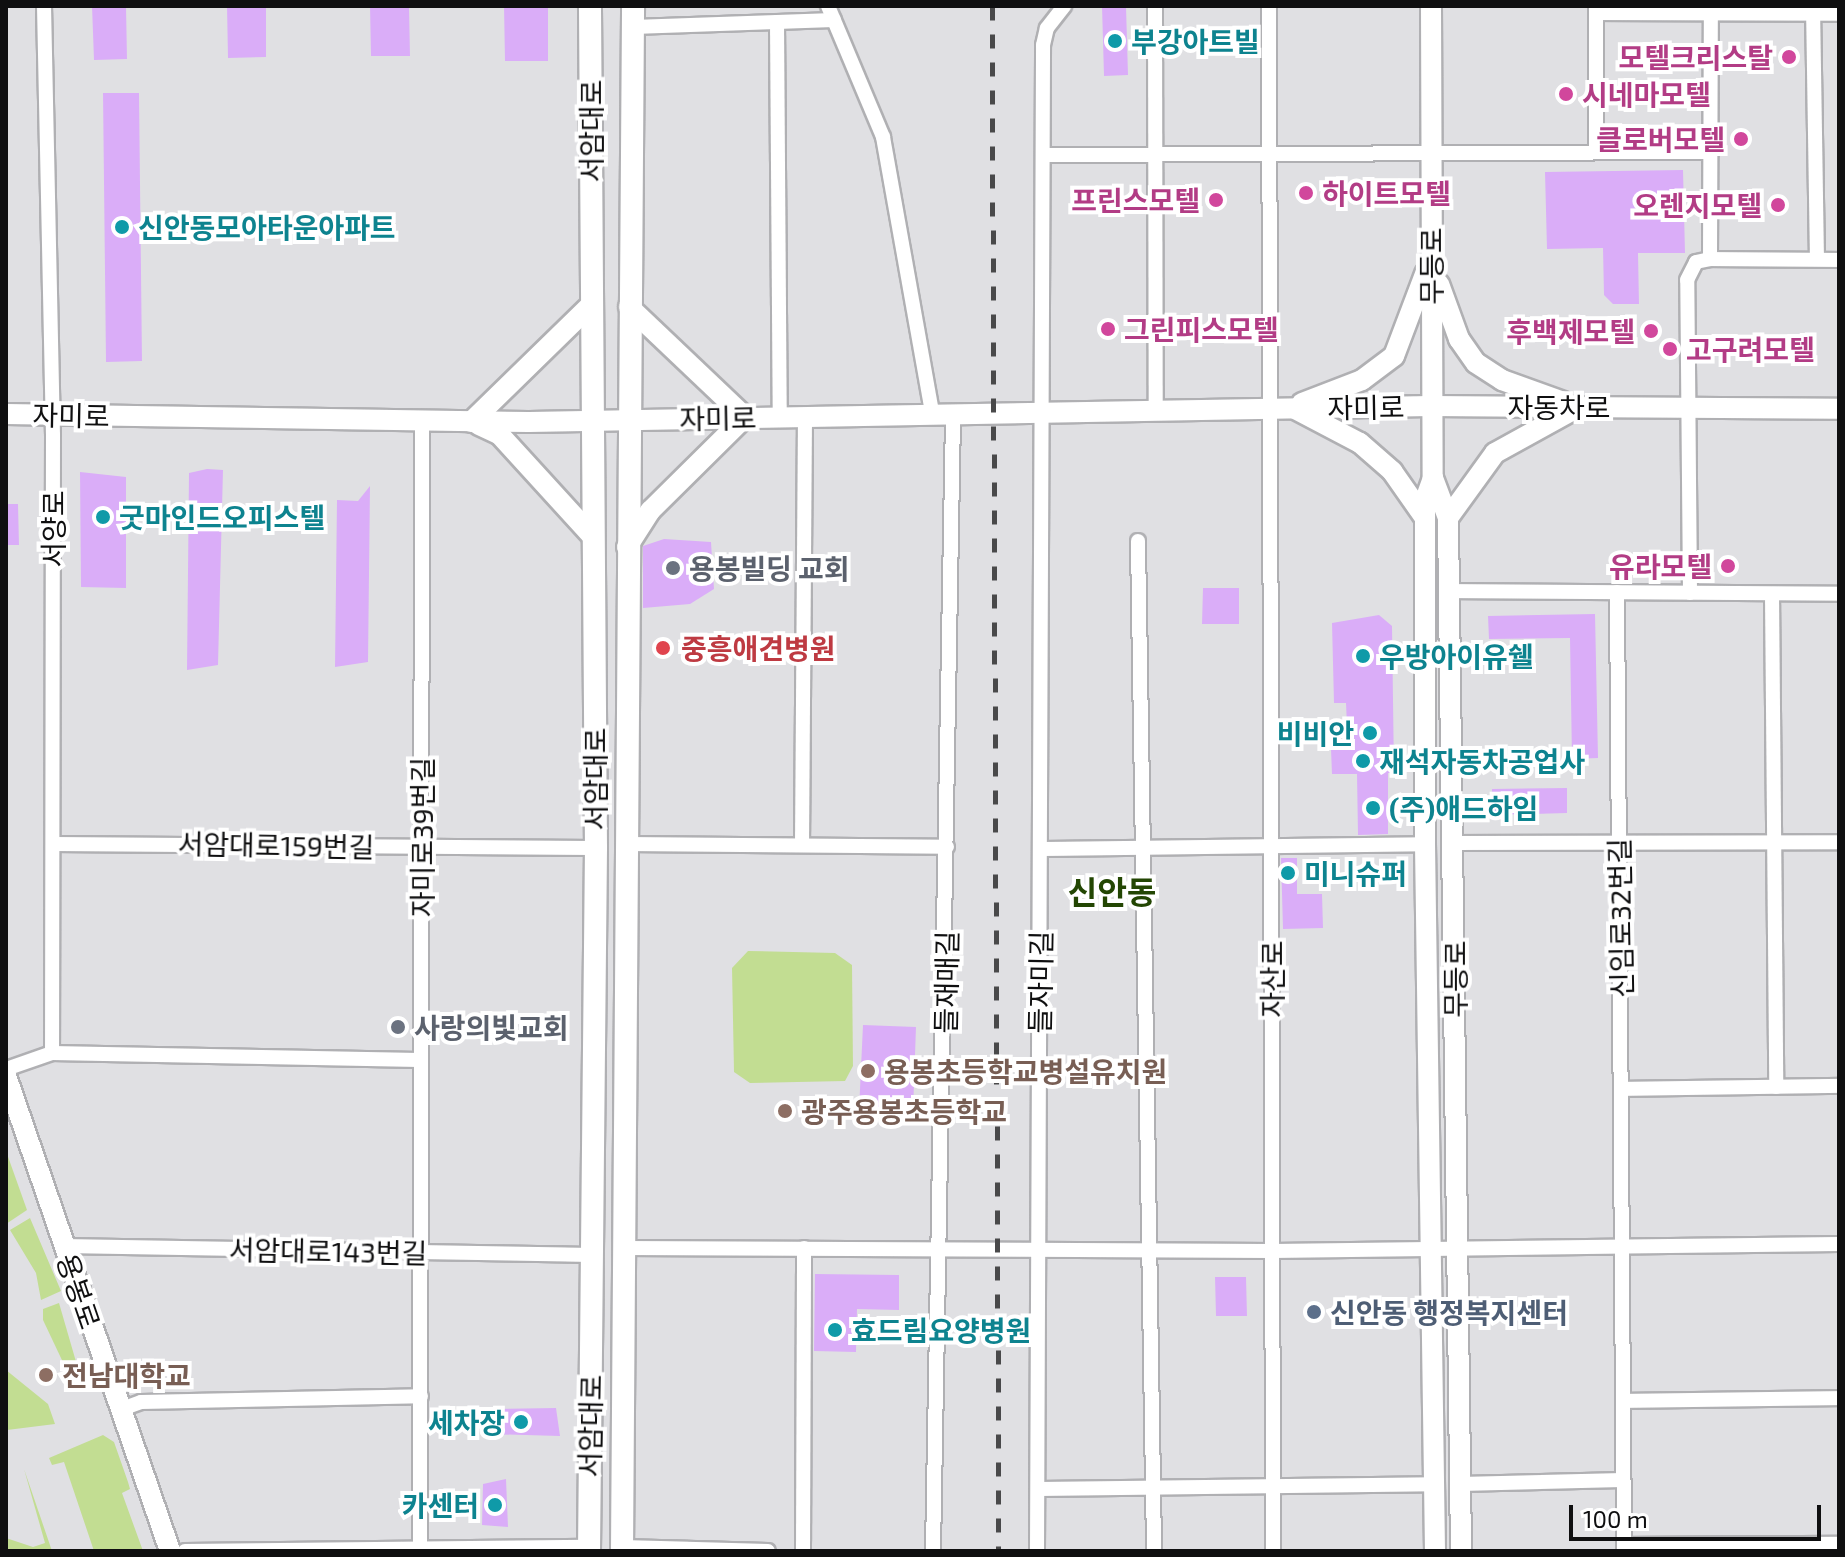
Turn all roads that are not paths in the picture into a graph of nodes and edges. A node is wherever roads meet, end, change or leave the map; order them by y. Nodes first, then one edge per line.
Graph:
1 (44, 6) edge
2 (590, 6) edge
3 (1064, 6) edge
4 (1155, 6) edge
5 (1269, 6) edge
6 (1431, 6) edge
7 (1596, 9) edge
8 (1711, 10) edge
9 (1813, 10) edge
10 (831, 13) edge
11 (1839, 14) edge
12 (633, 16) edge
13 (777, 22) junction
14 (1596, 152) junction
15 (1711, 152) junction
16 (1431, 153) junction
17 (1156, 154) junction
18 (1269, 154) junction
19 (1044, 155) junction
20 (1432, 252) junction
21 (1710, 259) junction
22 (1817, 259) junction
23 (1839, 260) edge
24 (592, 304) junction
25 (629, 307) junction
26 (1431, 406) junction
27 (1270, 408) junction
28 (1291, 408) junction
29 (1578, 408) junction
30 (1687, 408) junction
31 (1839, 409) edge
32 (1156, 411) junction
33 (932, 413) junction
34 (6, 414) edge
35 (953, 414) junction
36 (1042, 414) junction
37 (52, 415) junction
38 (805, 416) junction
39 (745, 417) junction
40 (780, 417) junction
41 (592, 420) junction
42 (628, 420) junction
43 (422, 421) junction
44 (471, 422) junction
45 (1433, 478) junction
46 (1425, 518) junction
47 (1448, 518) junction
48 (594, 538) junction
49 (1138, 541) dead end
50 (627, 547) junction
51 (1448, 591) junction
52 (1617, 592) junction
53 (1690, 593) junction
54 (1772, 594) junction
55 (1839, 594) edge
56 (1773, 842) junction
57 (1839, 842) edge
58 (1456, 843) junction
59 (1619, 843) junction
60 (53, 844) junction
61 (626, 844) junction
62 (1425, 844) junction
63 (802, 845) junction
64 (422, 847) junction
65 (947, 847) junction
66 (1272, 847) junction
67 (596, 848) junction
68 (1143, 848) junction
69 (1042, 849) junction
70 (52, 1053) junction
71 (419, 1060) junction
72 (6, 1069) edge
73 (6, 1076) edge
74 (1839, 1086) edge
75 (1776, 1087) junction
76 (1622, 1089) junction
77 (1624, 1244) junction
78 (1839, 1244) edge
79 (63, 1246) junction
80 (623, 1248) junction
81 (804, 1248) junction
82 (1431, 1248) junction
83 (1454, 1248) junction
84 (943, 1250) junction
85 (1035, 1251) junction
86 (1149, 1251) junction
87 (1272, 1251) junction
88 (421, 1252) junction
89 (592, 1255) junction
90 (421, 1396) junction
91 (1839, 1398) edge
92 (1624, 1401) junction
93 (119, 1410) junction
94 (1623, 1480) junction
95 (1434, 1484) junction
96 (1460, 1484) junction
97 (1273, 1486) junction
98 (1153, 1488) junction
99 (1038, 1489) junction
100 (1839, 1544) edge
101 (1624, 1548) edge
102 (420, 1549) edge
103 (589, 1549) edge
104 (622, 1549) edge
105 (170, 1551) edge
106 (185, 1551) edge
107 (768, 1551) edge
108 (803, 1551) edge
109 (933, 1551) edge
110 (1037, 1551) edge
111 (1154, 1551) edge
112 (1273, 1551) edge
113 (1435, 1551) edge
114 (1461, 1551) edge

1 - 37 street, 서양로
2 - 24 main road, 서암대로
3 - 19 street, 들자미길
4 - 17 street
5 - 18 street, 자산로
6 - 16 street, 무등로
7 - 8 street
7 - 14 street
8 - 9 street
8 - 15 street
9 - 11 street
9 - 22 street
10 - 13 street, 서암대로
10 - 33 street
12 - 13 street, 서암대로
12 - 25 main road, 서암대로
13 - 40 street
14 - 15 street
14 - 16 street
15 - 21 street
16 - 18 street
16 - 20 street, 무등로
17 - 18 street
17 - 19 street
17 - 32 street
18 - 27 street, 자산로
19 - 36 street, 들자미길
20 - 26 street, 무등로
20 - 28 street
20 - 29 street
21 - 22 street
21 - 30 street
22 - 23 street
24 - 41 main road, 서암대로
24 - 44 street
25 - 39 street
25 - 42 main road, 서암대로
26 - 28 street, 자미로
26 - 29 street, 자동차로
26 - 45 street, 무등로
27 - 28 street, 자미로
27 - 32 street, 자미로
27 - 66 street, 자산로
28 - 46 street
29 - 30 street, 자동차로
29 - 47 street
30 - 31 street, 자동차로
30 - 53 street
32 - 36 street, 자미로
33 - 35 street, 자미로
33 - 38 street, 자미로
34 - 37 street, 자미로
35 - 36 street, 자미로
35 - 65 street, 들재매길
36 - 69 street, 들자미길
37 - 43 street, 자미로
37 - 60 street, 서양로
38 - 40 street, 자미로
38 - 63 street
39 - 40 street, 자미로
39 - 42 street, 자미로
39 - 50 street
41 - 42 street, 자미로
41 - 44 street, 자미로
41 - 48 main road, 서암대로
42 - 50 main road, 서암대로
43 - 44 street, 자미로
43 - 64 street, 자미로39번길
44 - 48 street
45 - 46 street, 무등로
45 - 47 street, 무등로
46 - 62 street, 무등로
47 - 51 street, 무등로
48 - 67 main road, 서암대로
49 - 68 street
50 - 61 main road, 서암대로
51 - 52 street
51 - 58 street, 무등로
52 - 53 street
52 - 59 street, 신임로32번길
53 - 54 street
54 - 55 street
54 - 56 street
56 - 57 street
56 - 59 street
56 - 75 street
58 - 59 street
58 - 83 street, 무등로
59 - 76 street, 신임로32번길
60 - 64 street, 서암대로159번길
60 - 70 street, 서양로
61 - 63 street
61 - 80 main road, 서암대로
62 - 66 street
62 - 82 street, 무등로
63 - 65 street
64 - 67 street, 서암대로159번길
64 - 71 street, 자미로39번길
65 - 84 street, 들재매길
66 - 68 street
66 - 87 street, 자산로
67 - 89 main road, 서암대로
68 - 69 street
68 - 86 street
69 - 85 street, 들자미길
70 - 71 street
70 - 72 street
71 - 88 street, 자미로39번길
73 - 79 street, 용봉로
74 - 75 street
75 - 76 street
76 - 77 street, 신임로32번길
77 - 78 street
77 - 83 street
77 - 92 street, 신임로32번길
79 - 88 street, 서암대로143번길
79 - 93 street, 용봉로
80 - 81 street
80 - 104 main road, 서암대로
81 - 84 street
81 - 108 street
82 - 83 street
82 - 87 street
82 - 95 street, 무등로
83 - 96 street, 무등로
84 - 85 street
84 - 109 street, 들재매길
85 - 86 street
85 - 99 street, 들자미길
86 - 87 street
86 - 98 street
87 - 97 street, 자산로
88 - 89 street, 서암대로143번길
88 - 90 street, 자미로39번길
89 - 103 main road, 서암대로
90 - 93 street
90 - 102 street, 자미로39번길
91 - 92 street
92 - 94 street, 신임로32번길
93 - 105 street, 용봉로
94 - 96 street
94 - 101 street, 신임로32번길
95 - 97 street
95 - 113 street, 무등로
96 - 114 street, 무등로
97 - 98 street
97 - 112 street, 자산로
98 - 99 street
98 - 111 street
99 - 110 street, 들자미길
100 - 101 street
102 - 103 street
102 - 106 street
104 - 107 street

